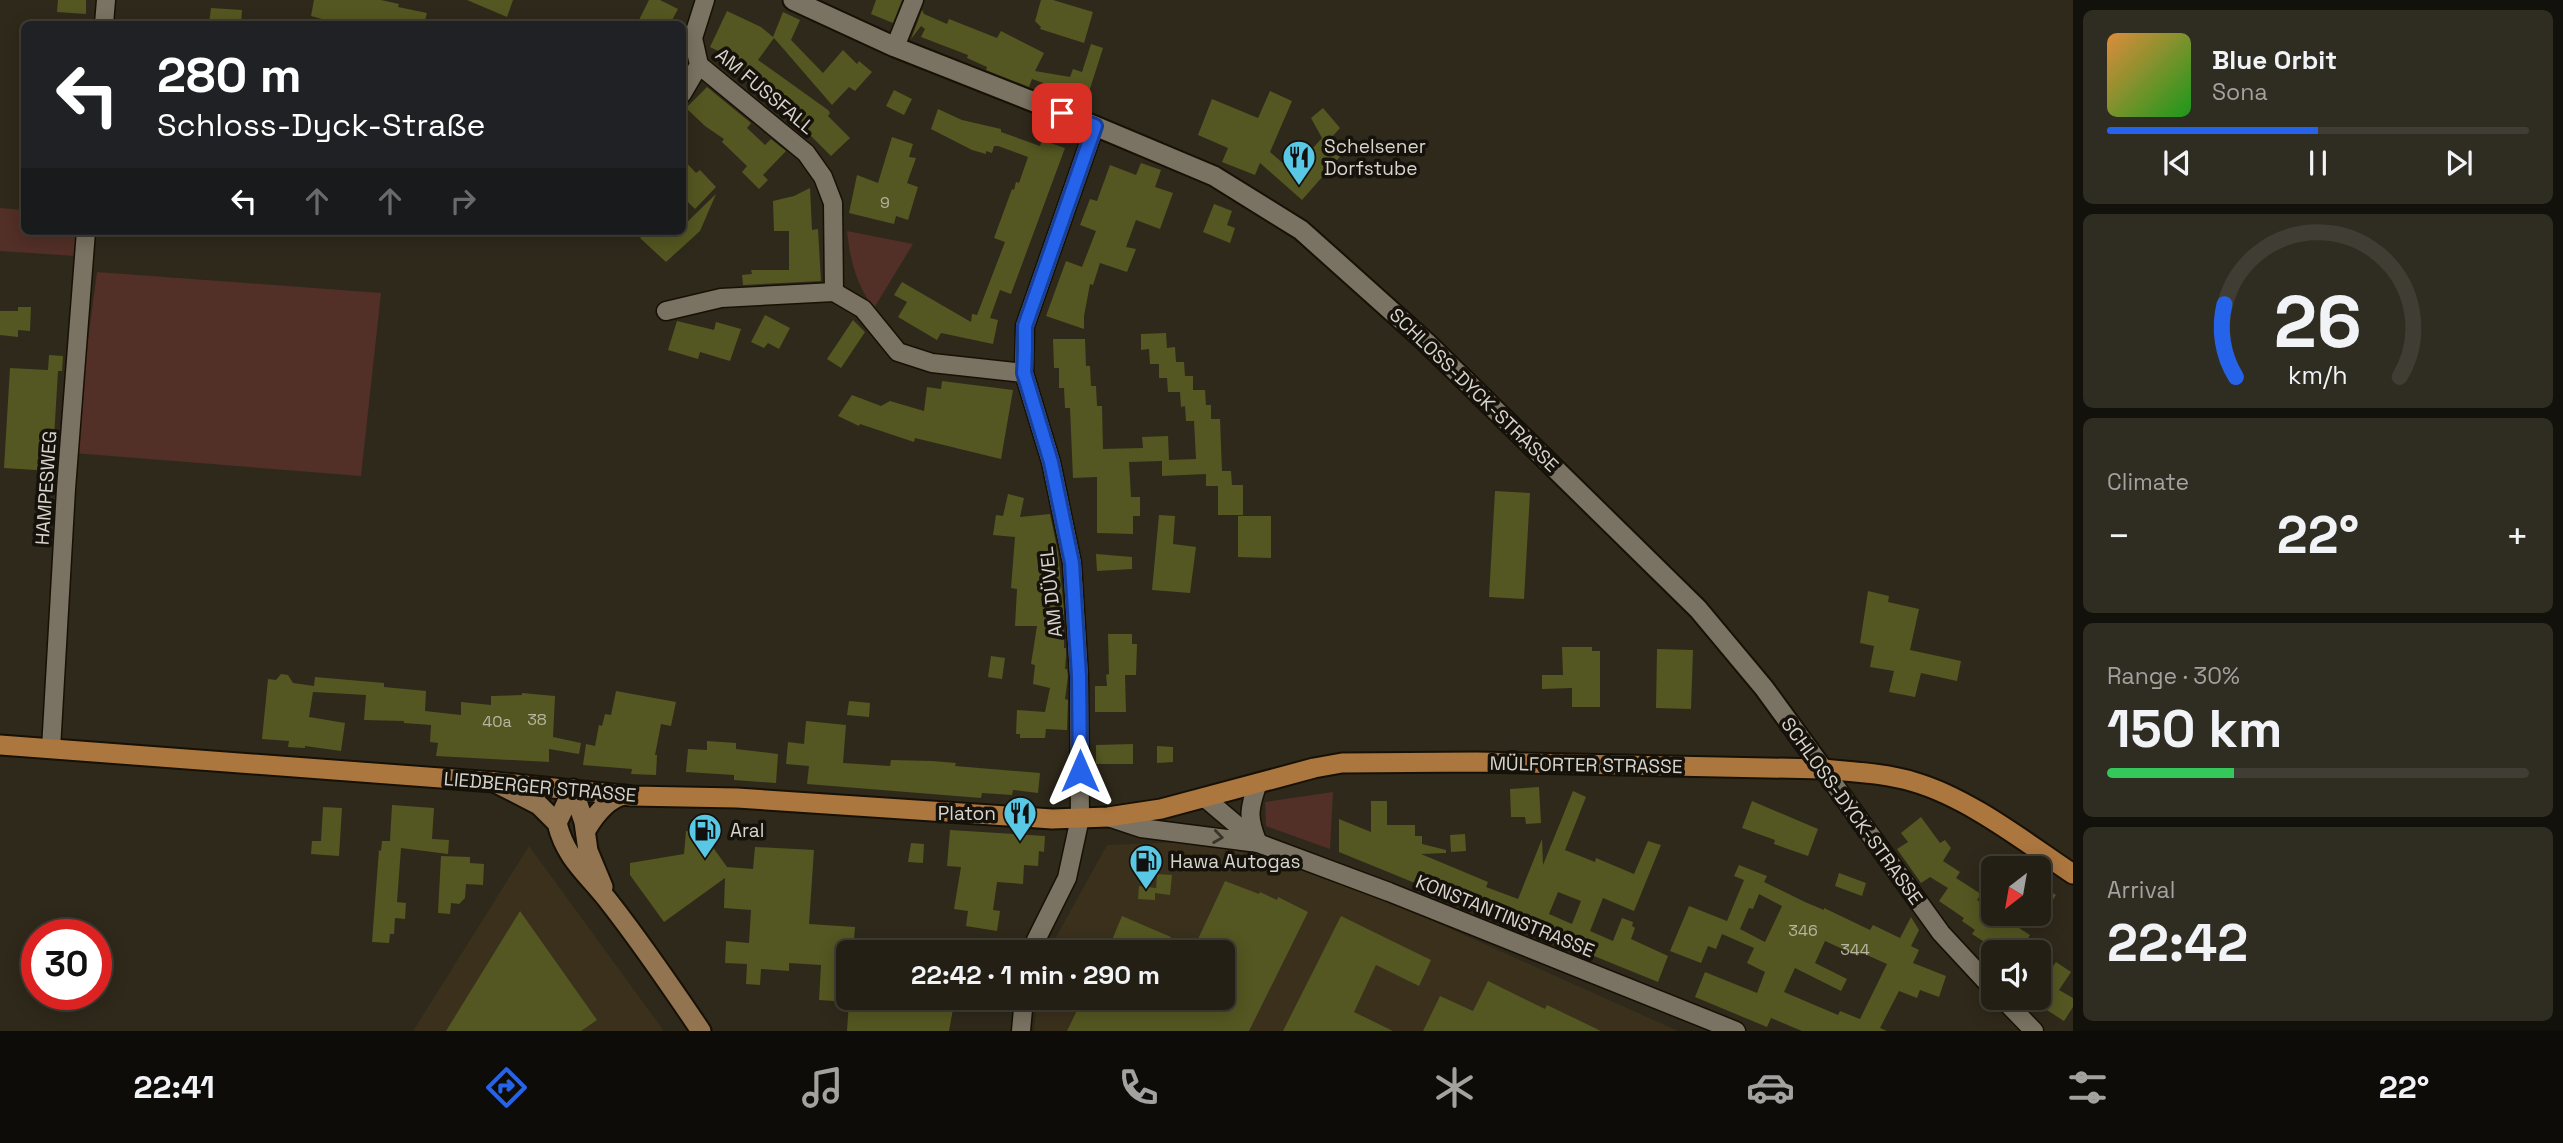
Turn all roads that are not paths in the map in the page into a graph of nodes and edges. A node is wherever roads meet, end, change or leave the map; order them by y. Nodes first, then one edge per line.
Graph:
1 (106, 0) edge
2 (705, 0) edge
3 (793, 0) edge
4 (914, 0) edge
5 (104, 21) edge
6 (895, 47) junction
7 (699, 65) junction
8 (686, 87) edge
9 (1095, 126) junction
10 (86, 235) edge
11 (834, 292) junction
12 (666, 311) dead end
13 (1024, 373) junction
14 (0, 745) edge
15 (51, 749) junction
16 (1823, 769) junction
17 (494, 782) junction
18 (1258, 783) junction
19 (573, 789) junction
20 (625, 795) junction
21 (1205, 798) junction
22 (1108, 817) junction
23 (1080, 818) junction
24 (557, 822) junction
25 (586, 830) junction
26 (1258, 843) junction
27 (2073, 874) edge
28 (608, 900) junction
29 (1036, 940) edge
30 (1981, 976) edge
31 (1023, 1010) edge
32 (2014, 1010) edge
33 (701, 1031) edge
34 (1021, 1031) edge
35 (1735, 1031) edge
36 (2034, 1031) edge

1 - 5 street
2 - 7 street, AM FUSSFALL
3 - 6 street, SCHLOSS-DYCK-STRASSE
4 - 6 street
6 - 9 street, SCHLOSS-DYCK-STRASSE
7 - 8 street
7 - 11 street, AM FUSSFALL
9 - 13 street, AM DÜVEL
9 - 16 street, SCHLOSS-DYCK-STRASSE
10 - 15 street, HAMPESWEG
11 - 12 street
11 - 13 street
13 - 23 street, AM DÜVEL
14 - 15 main road, LIEDBERGER STRASSE
15 - 17 main road, LIEDBERGER STRASSE
16 - 18 main road, MÜLFORTER STRASSE
16 - 27 main road, MÜLFORTER STRASSE
16 - 30 street, SCHLOSS-DYCK-STRASSE
17 - 19 main road, LIEDBERGER STRASSE
17 - 24 main road
18 - 21 main road, MÜLFORTER STRASSE
18 - 26 street
19 - 20 main road, LIEDBERGER STRASSE
19 - 24 main road
19 - 25 main road
20 - 23 main road, LIEDBERGER STRASSE
20 - 25 main road
21 - 22 main road, MÜLFORTER STRASSE
21 - 26 street, KONSTANTINSTRASSE
22 - 23 main road, MÜLFORTER STRASSE
22 -> 26 street, KONSTANTINSTRASSE
23 - 29 street, AM DÜVEL
24 - 28 main road
25 - 28 main road
26 - 35 street, KONSTANTINSTRASSE
28 - 33 main road
31 - 34 street
32 - 36 street

